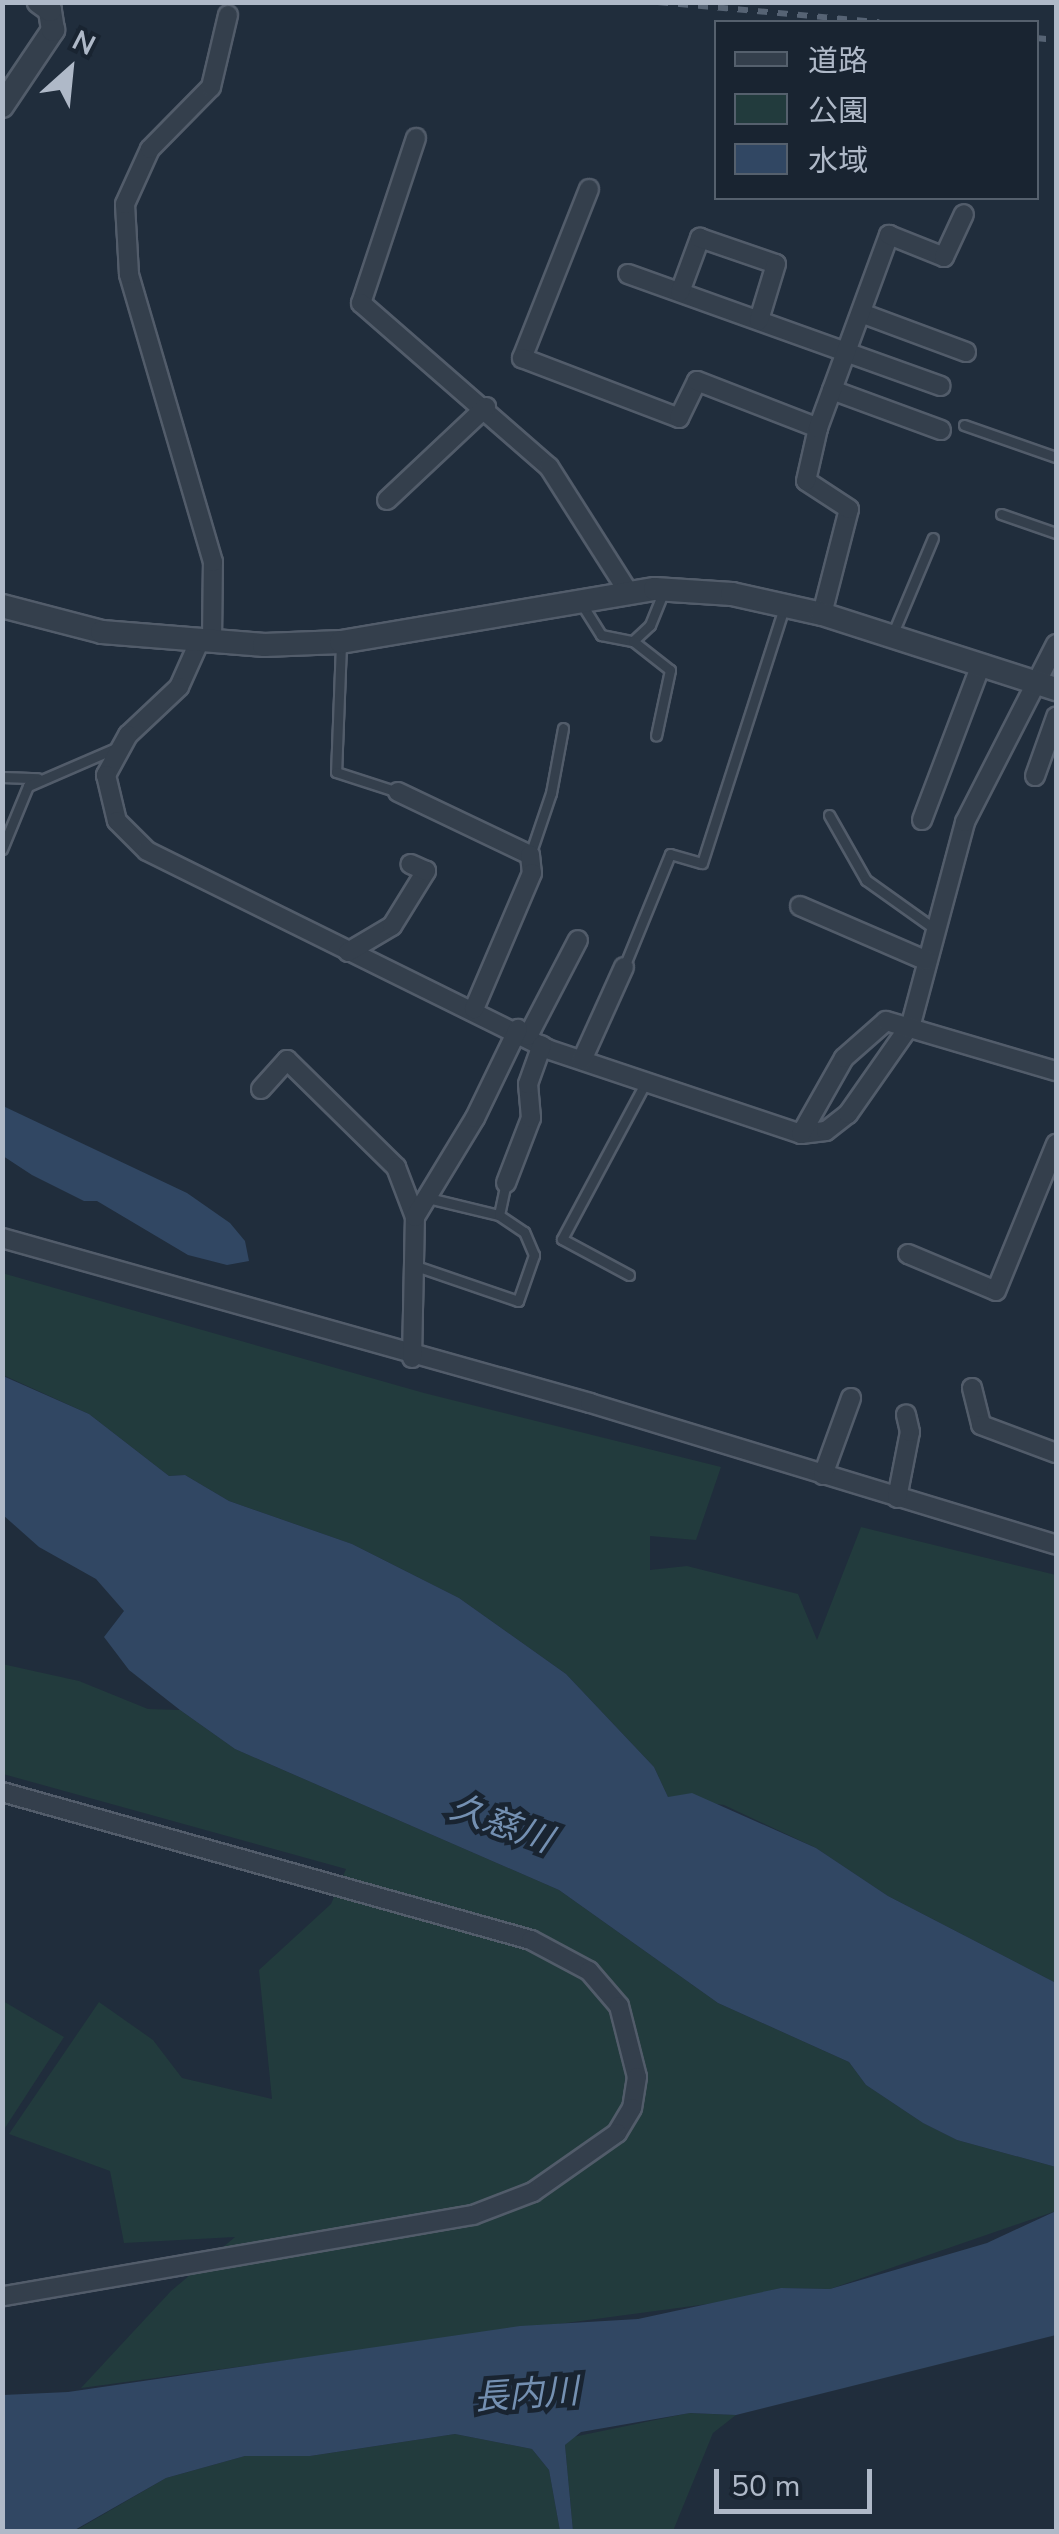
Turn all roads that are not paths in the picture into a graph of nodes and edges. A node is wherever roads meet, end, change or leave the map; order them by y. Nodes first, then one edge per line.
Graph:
1 (39, 2) edge
2 (228, 15) dead end
3 (2, 106) edge
4 (416, 138) dead end
5 (590, 190) dead end
6 (964, 214) dead end
7 (628, 274) dead end
8 (680, 292) junction
9 (861, 313) junction
10 (759, 320) junction
11 (847, 350) junction
12 (966, 352) dead end
13 (942, 386) dead end
14 (832, 390) junction
15 (486, 407) junction
16 (964, 425) dead end
17 (818, 428) junction
18 (941, 430) dead end
19 (1056, 457) edge
20 (387, 500) dead end
21 (1002, 514) dead end
22 (1056, 533) edge
23 (933, 538) dead end
24 (664, 590) junction
25 (629, 593) junction
26 (579, 601) junction
27 (2, 606) edge
28 (785, 606) junction
29 (822, 614) junction
30 (892, 636) junction
31 (206, 640) junction
32 (633, 641) junction
33 (341, 642) junction
34 (1056, 644) edge
35 (981, 665) junction
36 (1047, 686) edge
37 (1056, 718) edge
38 (563, 728) dead end
39 (656, 736) dead end
40 (119, 747) junction
41 (1035, 776) dead end
42 (2, 777) edge
43 (38, 778) junction
44 (398, 792) joint
45 (829, 815) dead end
46 (922, 820) dead end
47 (2, 849) edge
48 (530, 854) junction
49 (410, 864) dead end
50 (800, 906) dead end
51 (936, 930) junction
52 (578, 940) dead end
53 (348, 952) junction
54 (928, 962) junction
55 (624, 968) joint
56 (474, 1009) junction
57 (911, 1024) junction
58 (529, 1036) junction
59 (582, 1060) junction
60 (1056, 1072) edge
61 (647, 1080) junction
62 (262, 1090) dead end
63 (801, 1134) junction
64 (1056, 1144) edge
65 (506, 1183) joint
66 (428, 1198) junction
67 (499, 1215) junction
68 (415, 1217) junction
69 (2, 1238) edge
70 (908, 1254) dead end
71 (411, 1264) junction
72 (629, 1275) dead end
73 (412, 1358) junction
74 (972, 1388) dead end
75 (852, 1398) dead end
76 (906, 1414) dead end
77 (1056, 1453) edge
78 (823, 1475) junction
79 (897, 1498) junction
80 (1056, 1546) edge
81 (2, 1792) edge
82 (2, 2296) edge

1 - 3 street
2 - 31 street
4 - 15 street
5 - 17 street
6 - 9 street
7 - 8 street
8 - 10 street
8 - 10 street
9 - 11 street
9 - 12 street
10 - 11 street
11 - 13 street
11 - 14 street
14 - 17 street
14 - 18 street
15 - 20 street
15 - 25 street
16 - 19 lane
17 - 29 street
21 - 22 lane
23 - 30 lane
24 - 25 street
24 - 28 street
24 - 32 lane
25 - 26 street
26 - 32 lane
26 - 33 street
27 - 31 street
28 - 29 street
28 - 55 lane
29 - 30 street
30 - 35 street
31 - 33 street
31 - 40 street
32 - 39 lane
33 - 44 lane
34 - 36 street
35 - 36 street
35 - 46 street
36 - 51 street
37 - 41 street
38 - 48 lane
40 - 43 lane
40 - 53 street
42 - 43 lane
43 - 47 lane
44 - 48 street
45 - 51 lane
48 - 56 street
49 - 53 street
50 - 54 street
51 - 54 street
52 - 58 street
53 - 56 street
54 - 57 street
55 - 59 street
56 - 58 street
57 - 60 street
57 - 63 street
57 - 63 street
58 - 59 street
58 - 65 street
58 - 66 street
59 - 61 street
61 - 63 street
61 - 72 lane
62 - 68 street
64 - 70 street
65 - 67 lane
66 - 67 lane
66 - 68 street
67 - 71 lane
68 - 71 street
69 - 73 street
71 - 73 street
73 - 78 street
74 - 77 street
75 - 78 street
76 - 79 street
78 - 79 street
79 - 80 street
81 - 82 street

